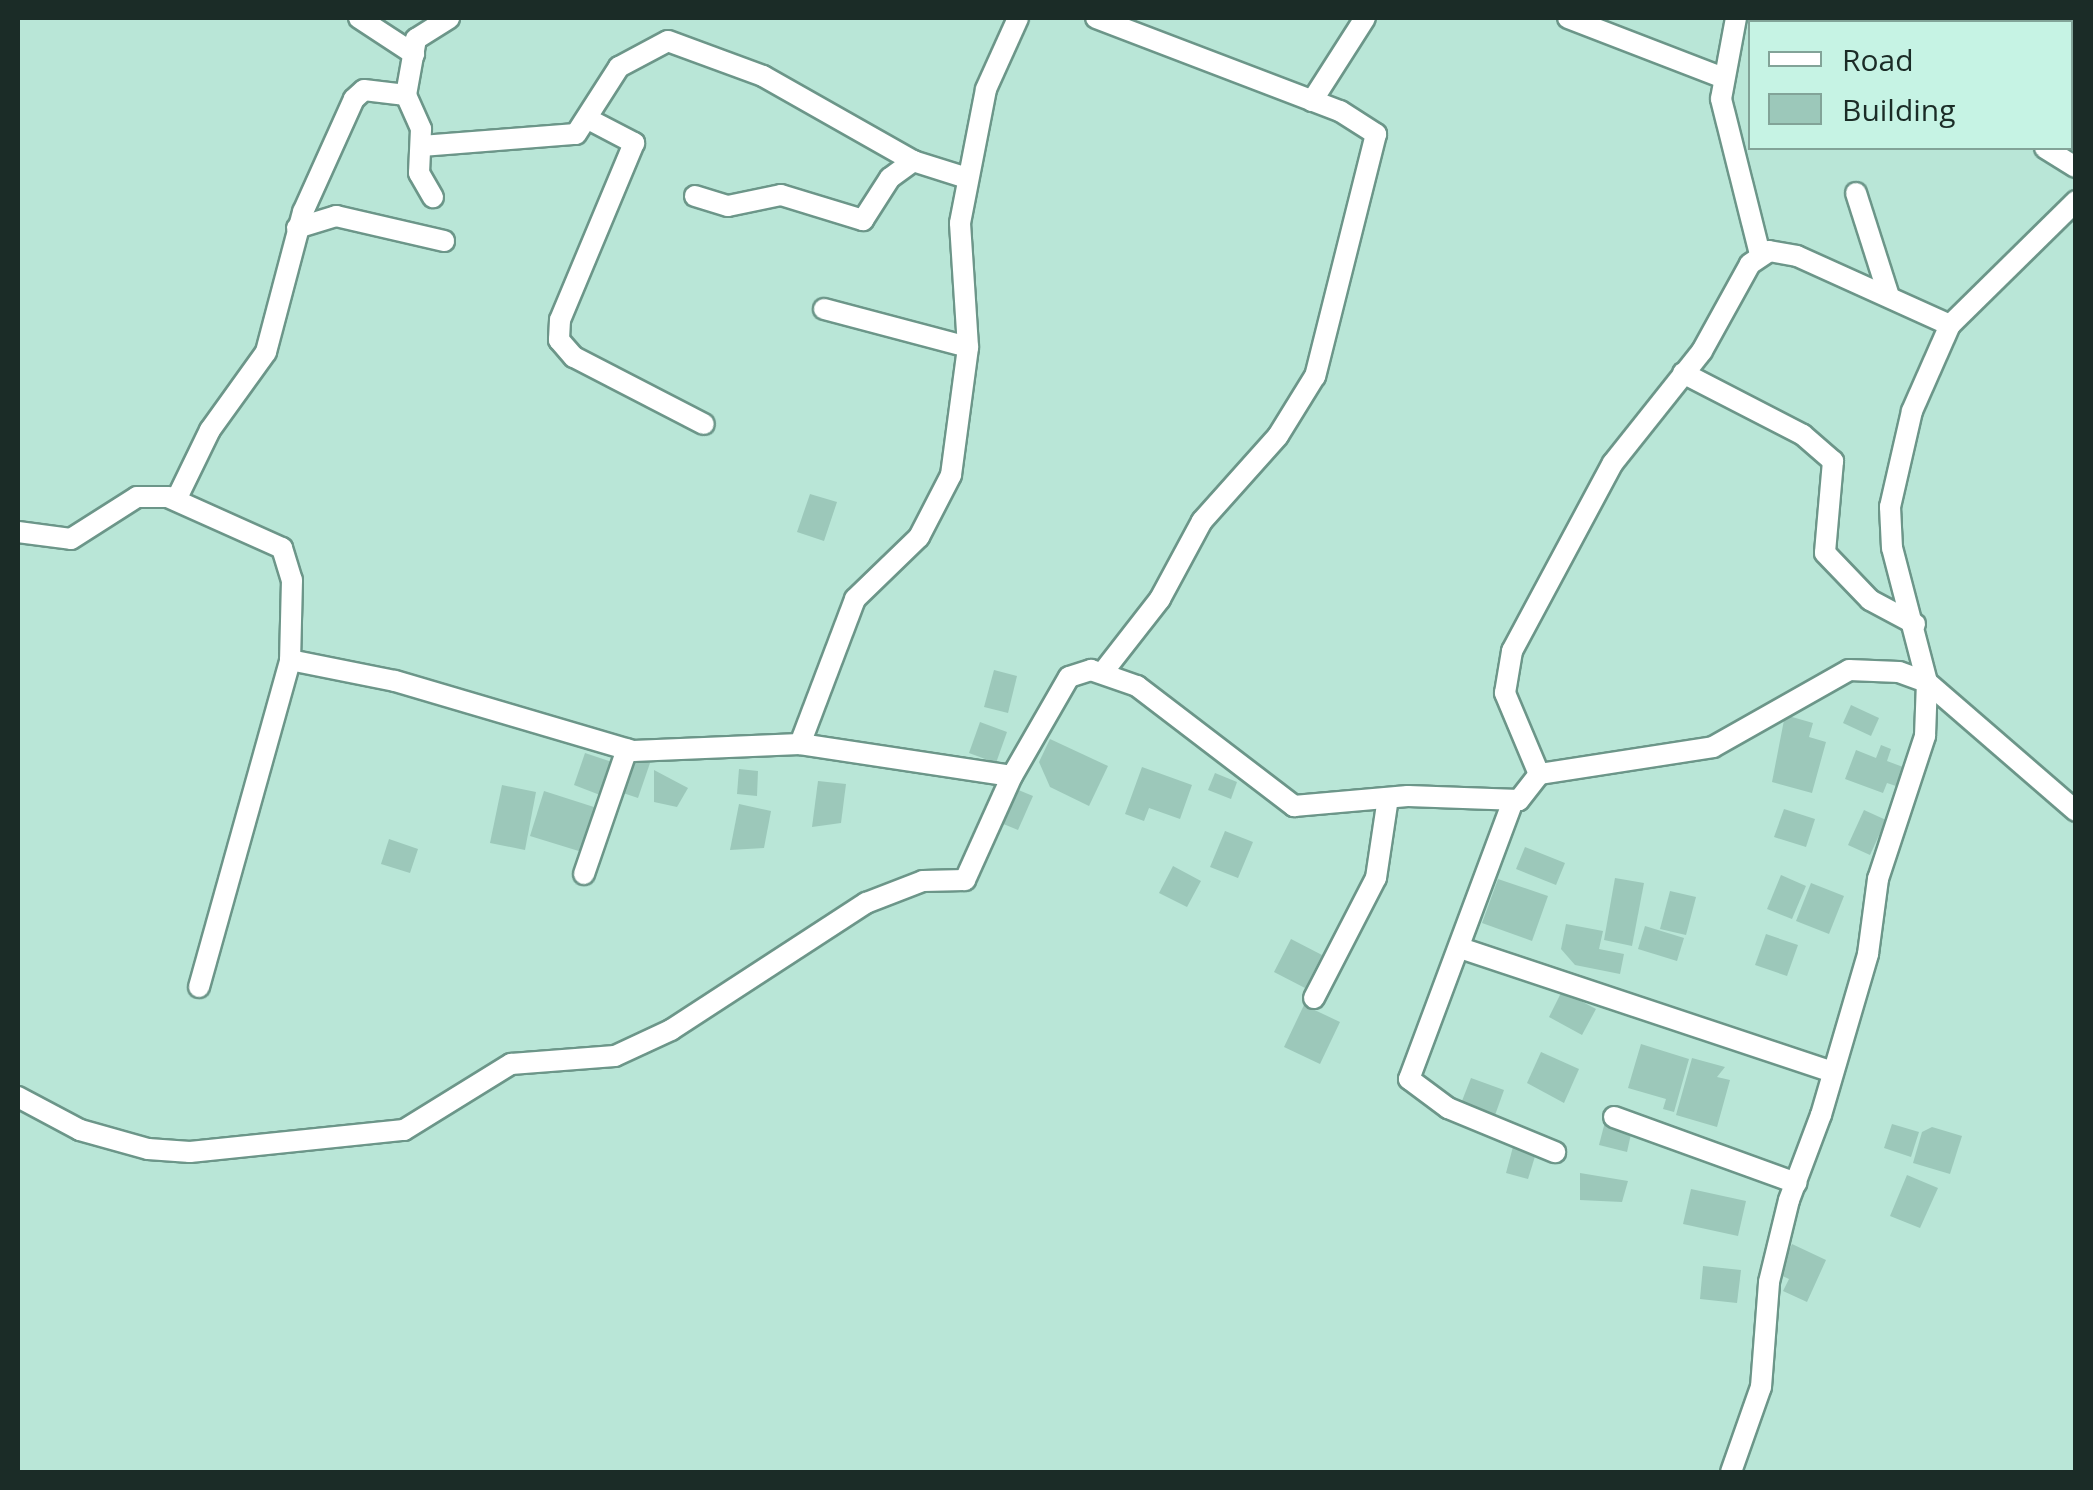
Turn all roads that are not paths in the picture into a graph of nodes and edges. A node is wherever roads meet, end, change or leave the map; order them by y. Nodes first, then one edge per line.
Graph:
1 (360, 18) edge
2 (449, 18) edge
3 (1018, 18) edge
4 (1096, 18) edge
5 (1365, 18) edge
6 (1568, 18) edge
7 (1736, 18) edge
8 (414, 54) junction
9 (1722, 78) junction
10 (406, 95) junction
11 (1312, 101) junction
12 (590, 120) junction
13 (422, 146) junction
14 (2049, 150) edge
15 (913, 160) junction
16 (2076, 167) edge
17 (967, 178) junction
18 (1856, 193) dead end
19 (696, 196) dead end
20 (433, 197) dead end
21 (2076, 201) edge
22 (297, 228) junction
23 (444, 242) dead end
24 (1760, 254) junction
25 (1888, 293) junction
26 (824, 309) dead end
27 (1950, 324) junction
28 (968, 347) junction
29 (1683, 373) junction
30 (704, 424) dead end
31 (176, 500) junction
32 (18, 532) edge
33 (1915, 624) junction
34 (290, 660) junction
35 (1104, 672) junction
36 (1927, 682) junction
37 (800, 744) junction
38 (627, 750) junction
39 (1539, 774) junction
40 (1012, 776) junction
41 (1388, 798) junction
42 (1512, 801) junction
43 (2076, 811) edge
44 (584, 874) dead end
45 (1460, 948) junction
46 (199, 987) dead end
47 (1314, 998) dead end
48 (1833, 1072) junction
49 (18, 1097) edge
50 (1614, 1118) dead end
51 (1555, 1152) dead end
52 (1796, 1183) junction
53 (1730, 1472) edge

1 - 8 street
2 - 8 street
3 - 17 street
4 - 11 street
5 - 11 street
6 - 9 street
7 - 9 street
8 - 10 street
9 - 24 street
10 - 13 street
10 - 22 street
11 - 35 street
12 - 13 street
12 - 15 street
12 - 30 street
13 - 20 street
14 - 16 street
15 - 17 street
15 - 19 street
17 - 28 street
18 - 25 street
21 - 27 street
22 - 23 street
22 - 31 street
24 - 25 street
24 - 29 street
25 - 27 street
26 - 28 street
27 - 33 street
28 - 37 street
29 - 33 street
29 - 39 street
31 - 32 street
31 - 34 street
33 - 36 street
34 - 38 street
34 - 46 street
35 - 40 street
35 - 41 street
36 - 39 street
36 - 43 street
36 - 48 street
37 - 38 street
37 - 40 street
38 - 44 street
39 - 42 street
40 - 49 street
41 - 42 street
41 - 47 street
42 - 45 street
45 - 48 street
45 - 51 street
48 - 52 street
50 - 52 street
52 - 53 street

